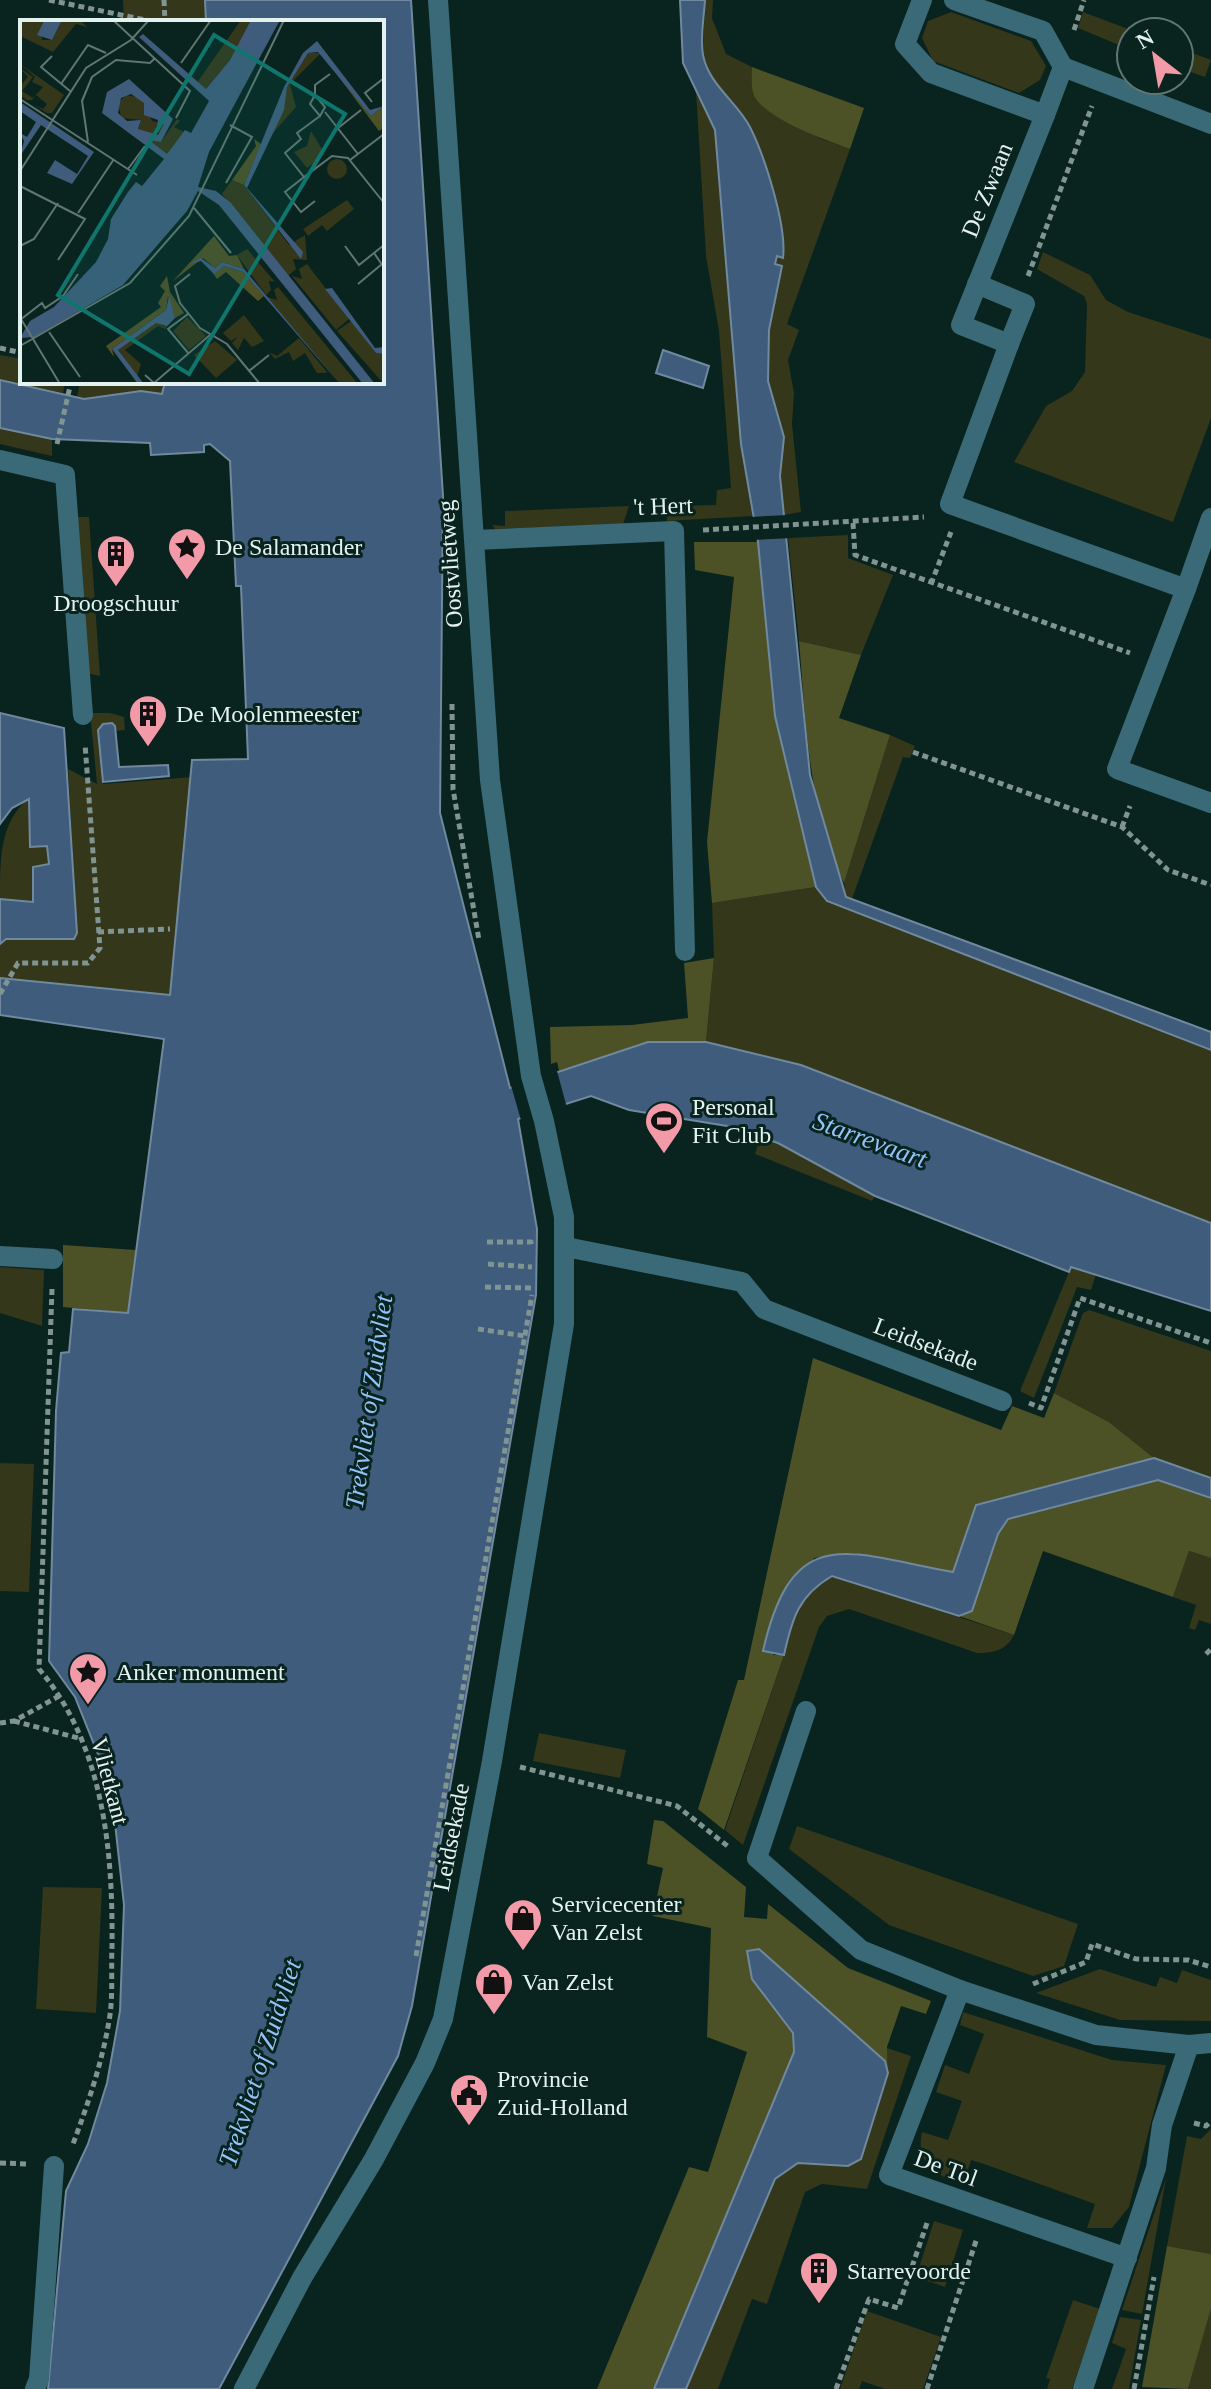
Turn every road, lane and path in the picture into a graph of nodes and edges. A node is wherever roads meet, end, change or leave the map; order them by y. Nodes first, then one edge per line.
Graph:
1 (49, 0) edge
2 (164, 0) edge
3 (438, 0) edge
4 (922, 0) edge
5 (954, 0) edge
6 (145, 20) edge
7 (165, 20) edge
8 (1063, 67) junction
9 (1101, 83) junction
10 (1045, 115) junction
11 (1211, 124) edge
12 (977, 284) junction
13 (1018, 301) junction
14 (1009, 344) junction
15 (0, 348) edge
16 (20, 353) edge
17 (71, 384) edge
18 (57, 446) dead end
19 (0, 460) edge
20 (955, 506) junction
21 (1211, 518) edge
22 (853, 523) junction
23 (674, 531) junction
24 (475, 540) junction
25 (931, 584) junction
26 (1186, 589) junction
27 (1157, 663) junction
28 (83, 715) joint
29 (913, 752) dead end
30 (1211, 803) edge
31 (1211, 885) edge
32 (170, 929) dead end
33 (98, 932) junction
34 (685, 951) dead end
35 (0, 994) edge
36 (544, 1121) joint
37 (487, 1242) dead end
38 (566, 1247) junction
39 (0, 1256) edge
40 (53, 1259) joint
41 (488, 1264) dead end
42 (532, 1267) junction
43 (485, 1287) dead end
44 (532, 1288) junction
45 (478, 1329) dead end
46 (525, 1336) junction
47 (1211, 1343) edge
48 (1002, 1401) joint
49 (61, 1695) junction
50 (806, 1711) dead end
51 (14, 1721) junction
52 (0, 1723) edge
53 (82, 1739) junction
54 (492, 1761) junction
55 (757, 1858) junction
56 (416, 1956) dead end
57 (1211, 1967) edge
58 (960, 1990) junction
59 (1025, 2011) junction
60 (1211, 2043) edge
61 (1189, 2045) junction
62 (54, 2166) joint
63 (937, 2192) junction
64 (986, 2210) junction
65 (1127, 2258) junction
66 (35, 2389) edge
67 (244, 2389) edge
68 (836, 2389) edge
69 (927, 2389) edge
70 (1083, 2389) edge

1 - 6 path
2 - 7 path
3 - 24 street, Oostvlietweg
4 - 10 street
5 - 8 street
8 - 9 street
8 - 10 street, De Zwaan
9 - 11 street
9 - 13 path
10 - 12 street, De Zwaan
12 - 13 street
12 - 14 street, De Zwaan
13 - 14 street
14 - 20 street
15 - 16 path
17 - 18 path
19 - 28 street
20 - 22 path, 't Hert
20 - 25 path
20 - 26 street
21 - 26 street
22 - 23 path, 't Hert
22 - 25 path
23 - 24 street, 't Hert
23 - 34 street
24 - 36 street, Oostvlietweg
25 - 27 path
26 - 27 street
27 - 30 street
28 - 33 path
29 - 31 path
32 - 33 path
33 - 35 path
36 - 38 street, Leidsekade
37 - 42 path
38 - 48 street, Leidsekade
38 - 54 street, Leidsekade
39 - 40 street
40 - 49 path, Vlietkant
41 - 42 path
42 - 44 path
43 - 44 path
44 - 46 path
45 - 46 path
46 - 56 path
47 - 48 path
49 - 51 path
49 - 53 path, Vlietkant
50 - 55 street
51 - 52 path
51 - 53 path
53 - 62 path, Vlietkant
54 - 55 path
54 - 67 street, Leidsekade
55 - 58 street
57 - 59 path
58 - 59 street
58 - 63 street, De Tol
59 - 61 street
60 - 61 street
61 - 65 street
62 - 66 street
63 - 64 street, De Tol
63 - 68 path
64 - 65 street, De Tol
64 - 69 path
65 - 70 street

